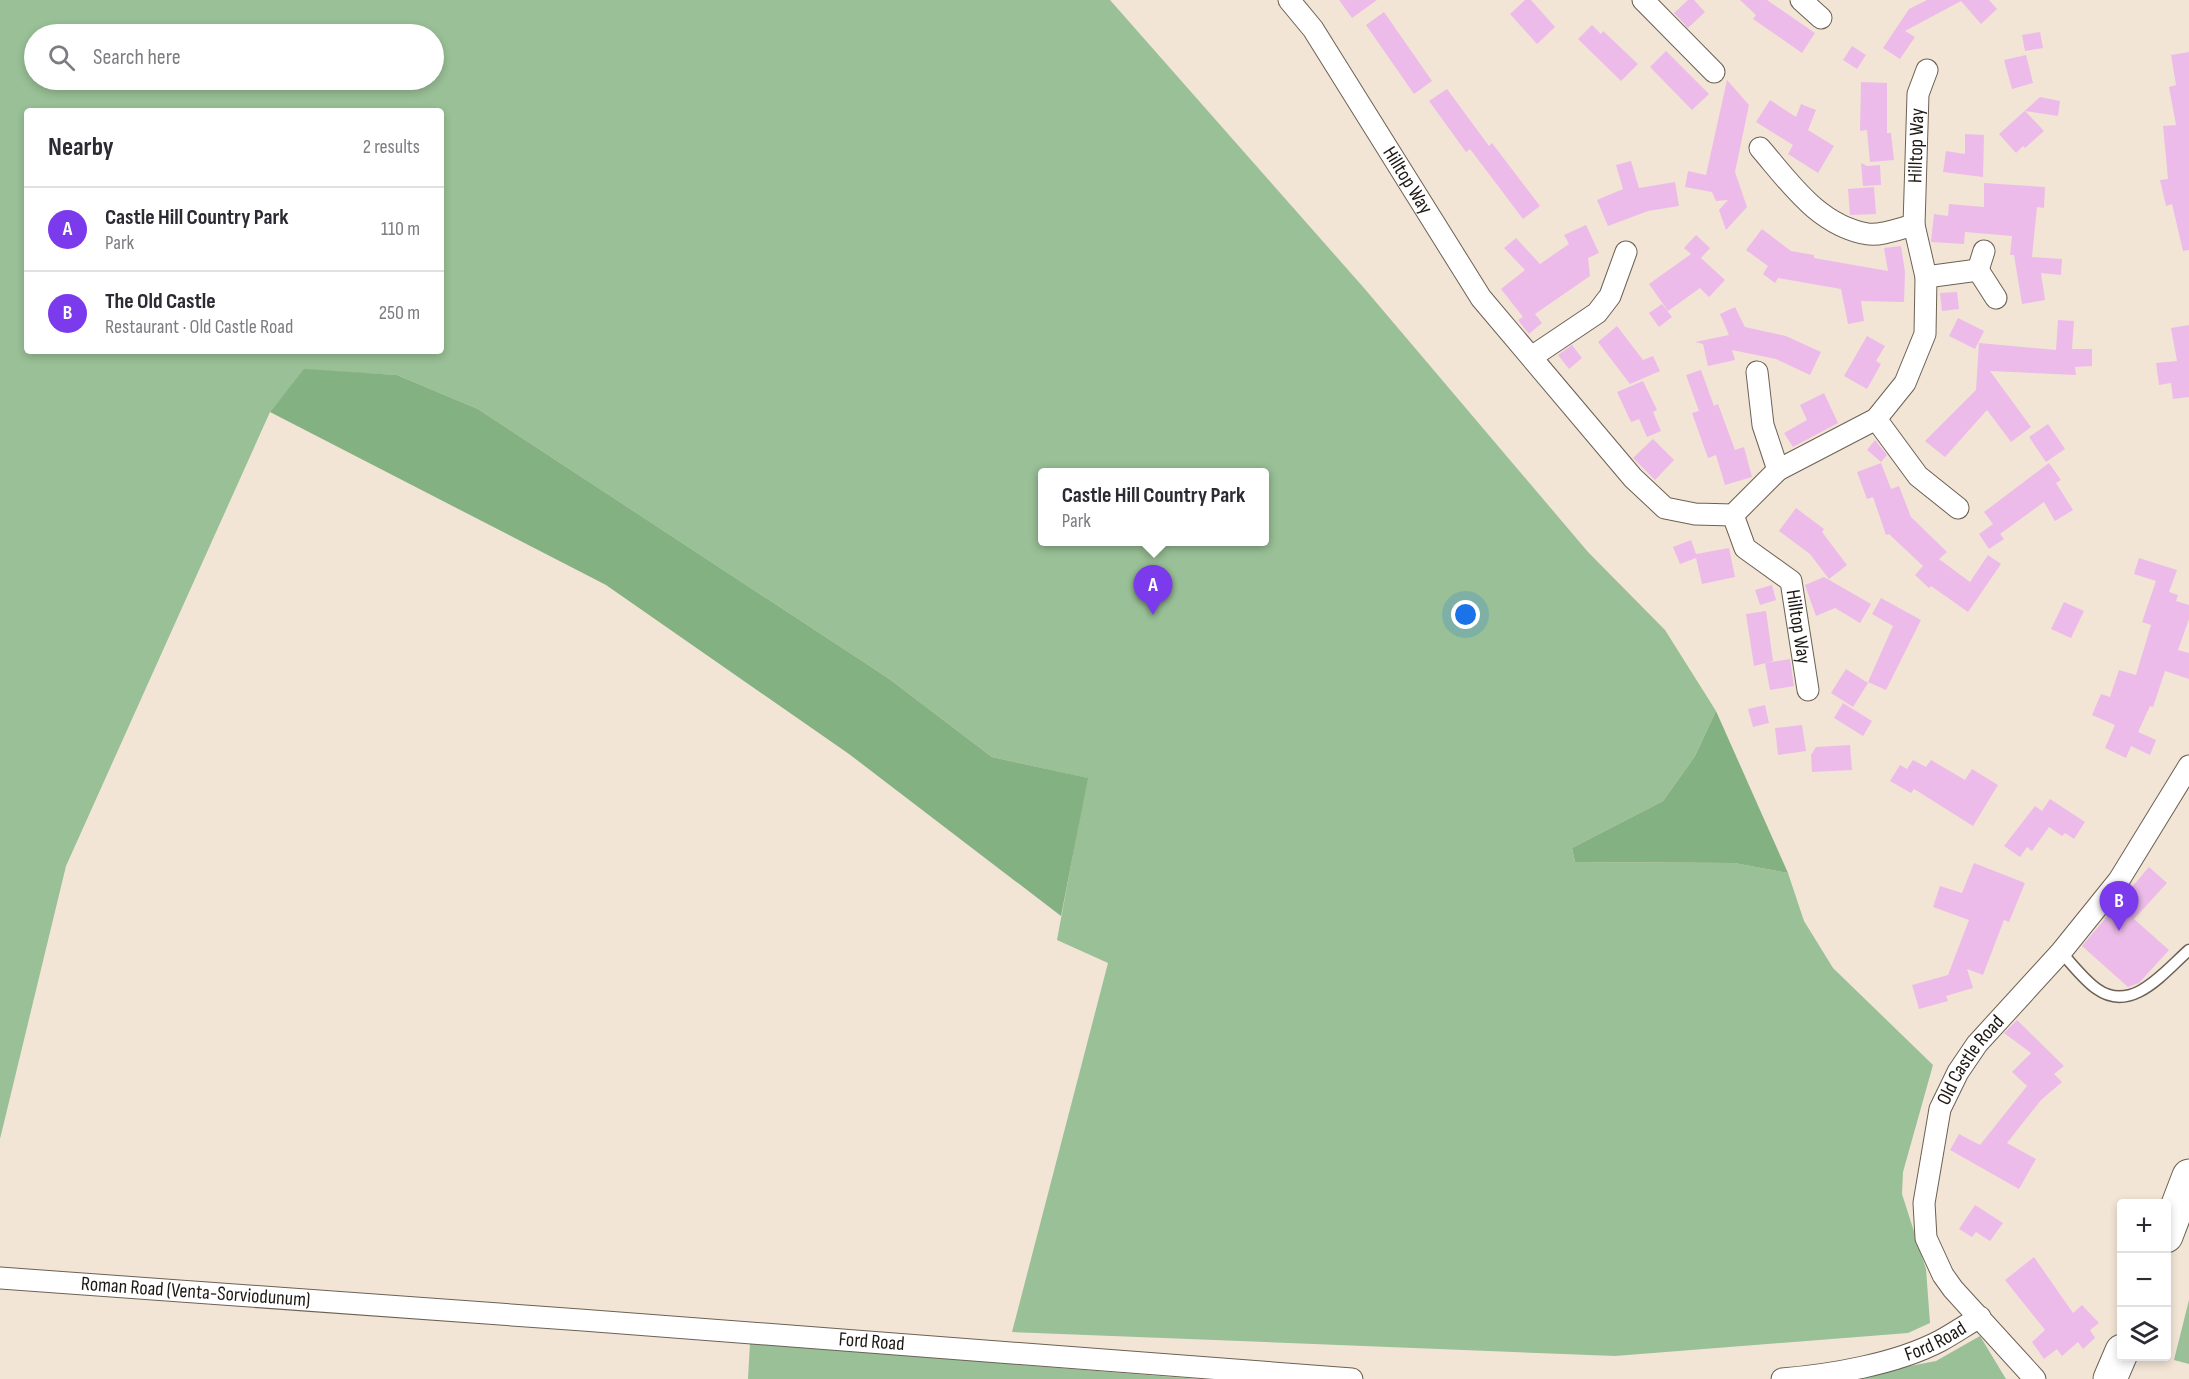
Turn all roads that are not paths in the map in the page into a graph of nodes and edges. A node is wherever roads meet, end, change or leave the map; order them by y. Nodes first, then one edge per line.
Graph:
1 (1289, 0) edge
2 (1643, 0) edge
3 (1801, 0) edge
4 (1821, 18) dead end
5 (1927, 70) dead end
6 (1714, 72) dead end
7 (1760, 148) dead end
8 (1914, 225) junction
9 (1626, 252) dead end
10 (1926, 277) junction
11 (1996, 298) dead end
12 (1533, 356) junction
13 (1757, 372) dead end
14 (1876, 419) junction
15 (1778, 470) junction
16 (1958, 508) dead end
17 (1733, 515) junction
18 (1808, 690) dead end
19 (2189, 766) edge
20 (2189, 950) edge
21 (2061, 952) junction
22 (2189, 1176) edge
23 (2171, 1223) edge
24 (0, 1278) edge
25 (392, 1304) joint
26 (1980, 1317) junction
27 (2117, 1361) edge
28 (1352, 1379) edge
29 (1782, 1379) edge
30 (2035, 1379) edge
31 (2110, 1379) edge

1 - 12 street, Hilltop Way
2 - 6 street
3 - 4 street
5 - 8 street, Hilltop Way
7 - 8 street
8 - 10 street, Hilltop Way
9 - 12 street
10 - 11 street
10 - 14 street, Hilltop Way
12 - 17 street, Hilltop Way
13 - 15 street
14 - 15 street, Hilltop Way
14 - 16 street
15 - 17 street, Hilltop Way
17 - 18 street, Hilltop Way
19 - 21 street, Old Castle Road
20 - 21 lane
21 - 26 street, Old Castle Road
22 - 23 main road
24 - 25 street, Roman Road (Venta-Sorviodunum)
25 - 28 street, Ford Road
26 - 29 street, Ford Road
26 - 30 street, Old Castle Road
27 - 31 main road

